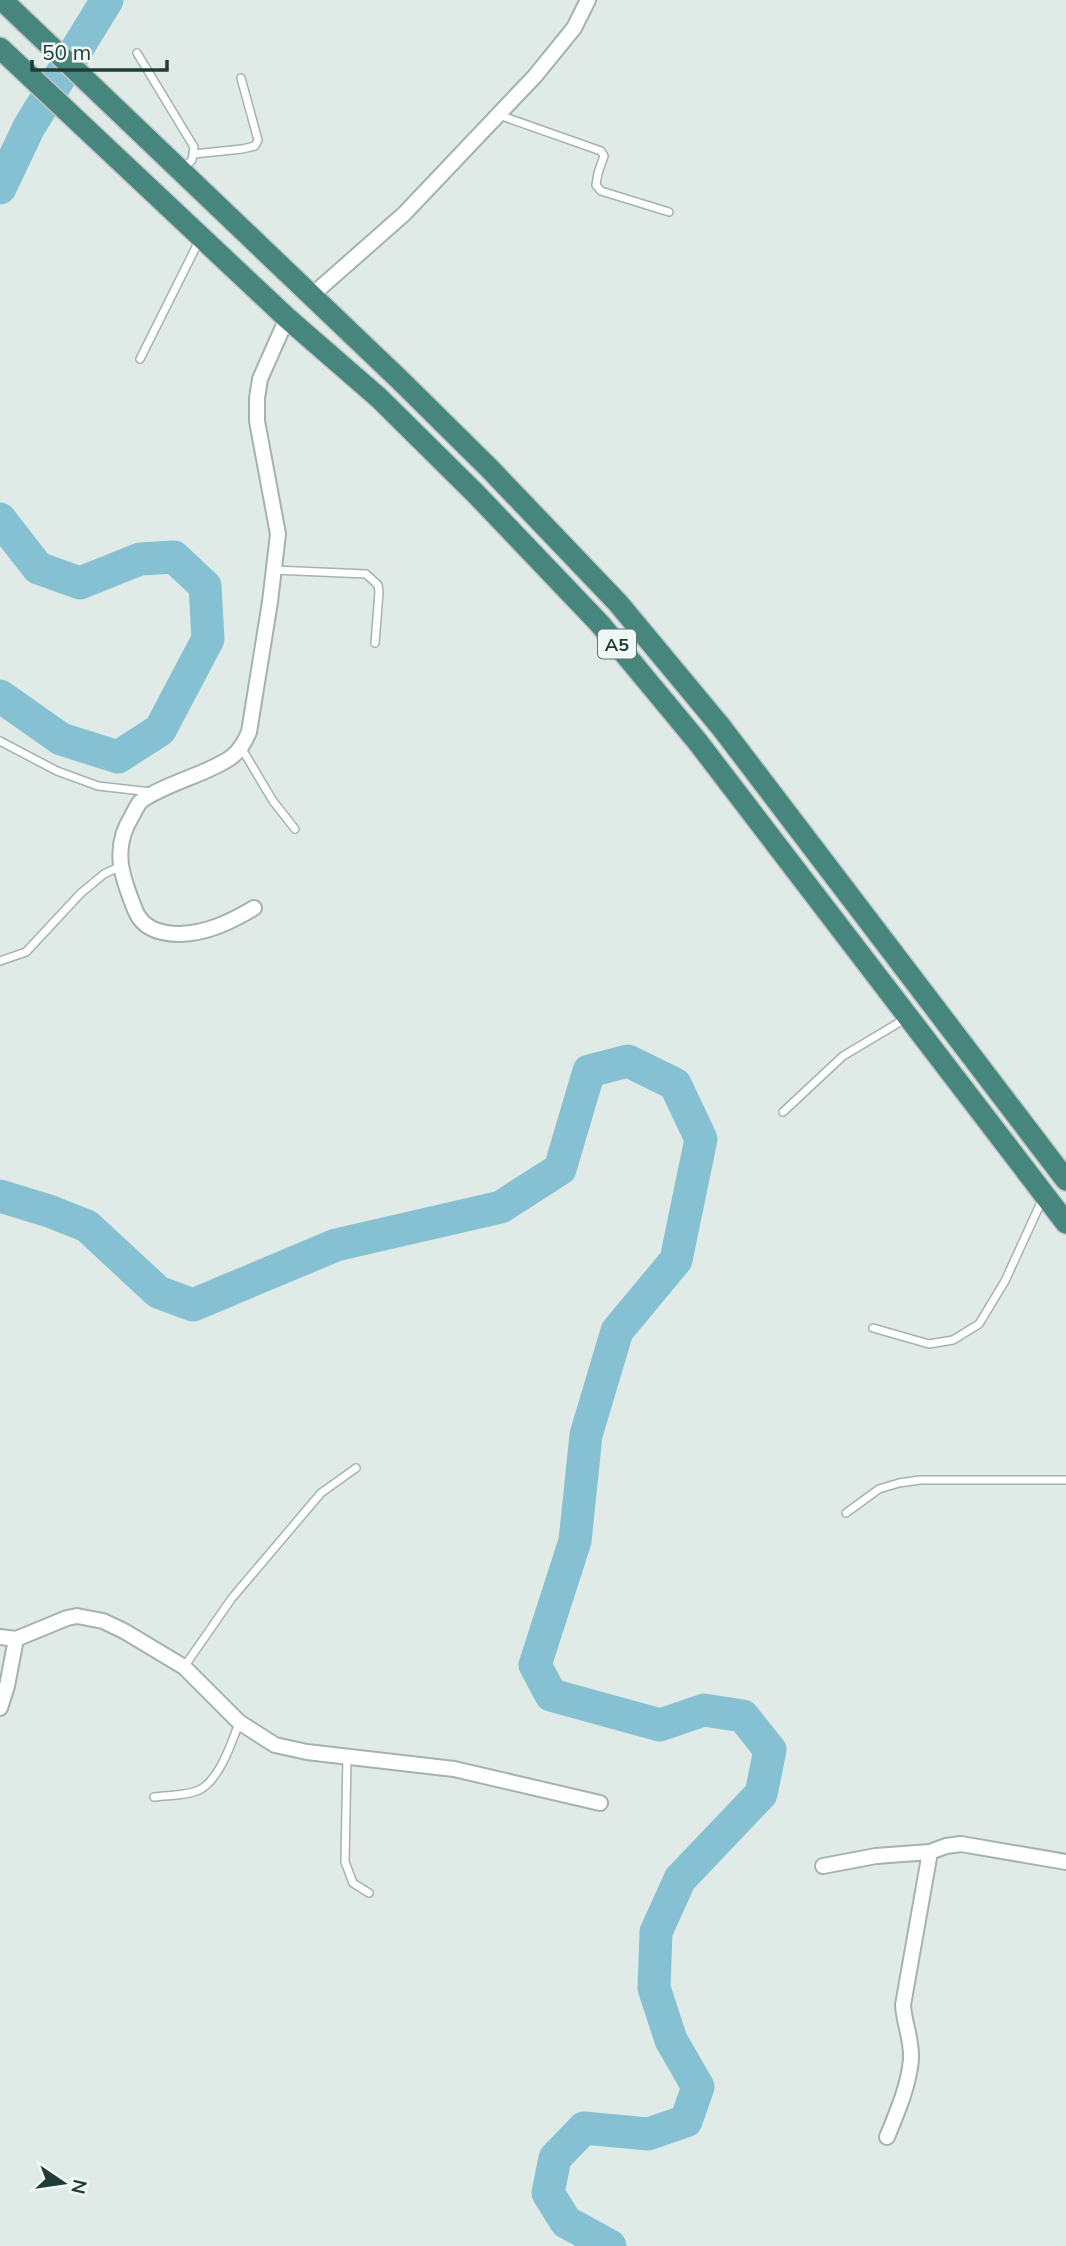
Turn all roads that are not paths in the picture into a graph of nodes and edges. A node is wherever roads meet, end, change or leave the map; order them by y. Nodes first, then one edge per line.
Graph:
1 (2, 0) edge
2 (588, 0) edge
3 (0, 48) edge
4 (137, 52) dead end
5 (241, 78) dead end
6 (498, 115) junction
7 (188, 162) junction
8 (669, 212) dead end
9 (201, 238) junction
10 (311, 296) junction
11 (287, 318) junction
12 (139, 359) dead end
13 (274, 570) junction
14 (375, 643) dead end
15 (0, 741) edge
16 (242, 750) junction
17 (158, 792) junction
18 (295, 828) dead end
19 (121, 866) junction
20 (254, 908) dead end
21 (0, 961) edge
22 (909, 1017) junction
23 (783, 1112) dead end
24 (1066, 1180) edge
25 (1044, 1195) junction
26 (1066, 1223) edge
27 (873, 1328) dead end
28 (356, 1468) dead end
29 (1066, 1480) edge
30 (846, 1513) dead end
31 (0, 1637) edge
32 (16, 1639) junction
33 (184, 1667) junction
34 (0, 1708) edge
35 (239, 1722) junction
36 (347, 1757) junction
37 (155, 1797) dead end
38 (600, 1803) dead end
39 (930, 1852) junction
40 (1066, 1862) edge
41 (823, 1866) dead end
42 (369, 1893) dead end
43 (887, 2137) dead end

1 - 7 highway, A5
2 - 6 street
3 - 9 highway, A5
4 - 7 lane
5 - 7 lane
6 - 8 lane
6 - 10 street
7 - 10 highway, A5
9 - 11 highway, A5
9 - 12 lane
10 - 24 highway, A5
11 - 13 street
11 - 22 highway, A5
13 - 14 lane
13 - 16 street
15 - 17 lane
16 - 17 street
16 - 18 lane
17 - 19 street
19 - 20 street
19 - 21 lane
22 - 23 lane
22 - 25 highway, A5
25 - 26 highway, A5
25 - 27 lane
28 - 33 lane
29 - 30 lane
31 - 32 street
32 - 33 street
32 - 34 street
33 - 35 street
35 - 36 street
35 - 37 lane
36 - 38 street
36 - 42 lane
39 - 40 street
39 - 41 street
39 - 43 street

